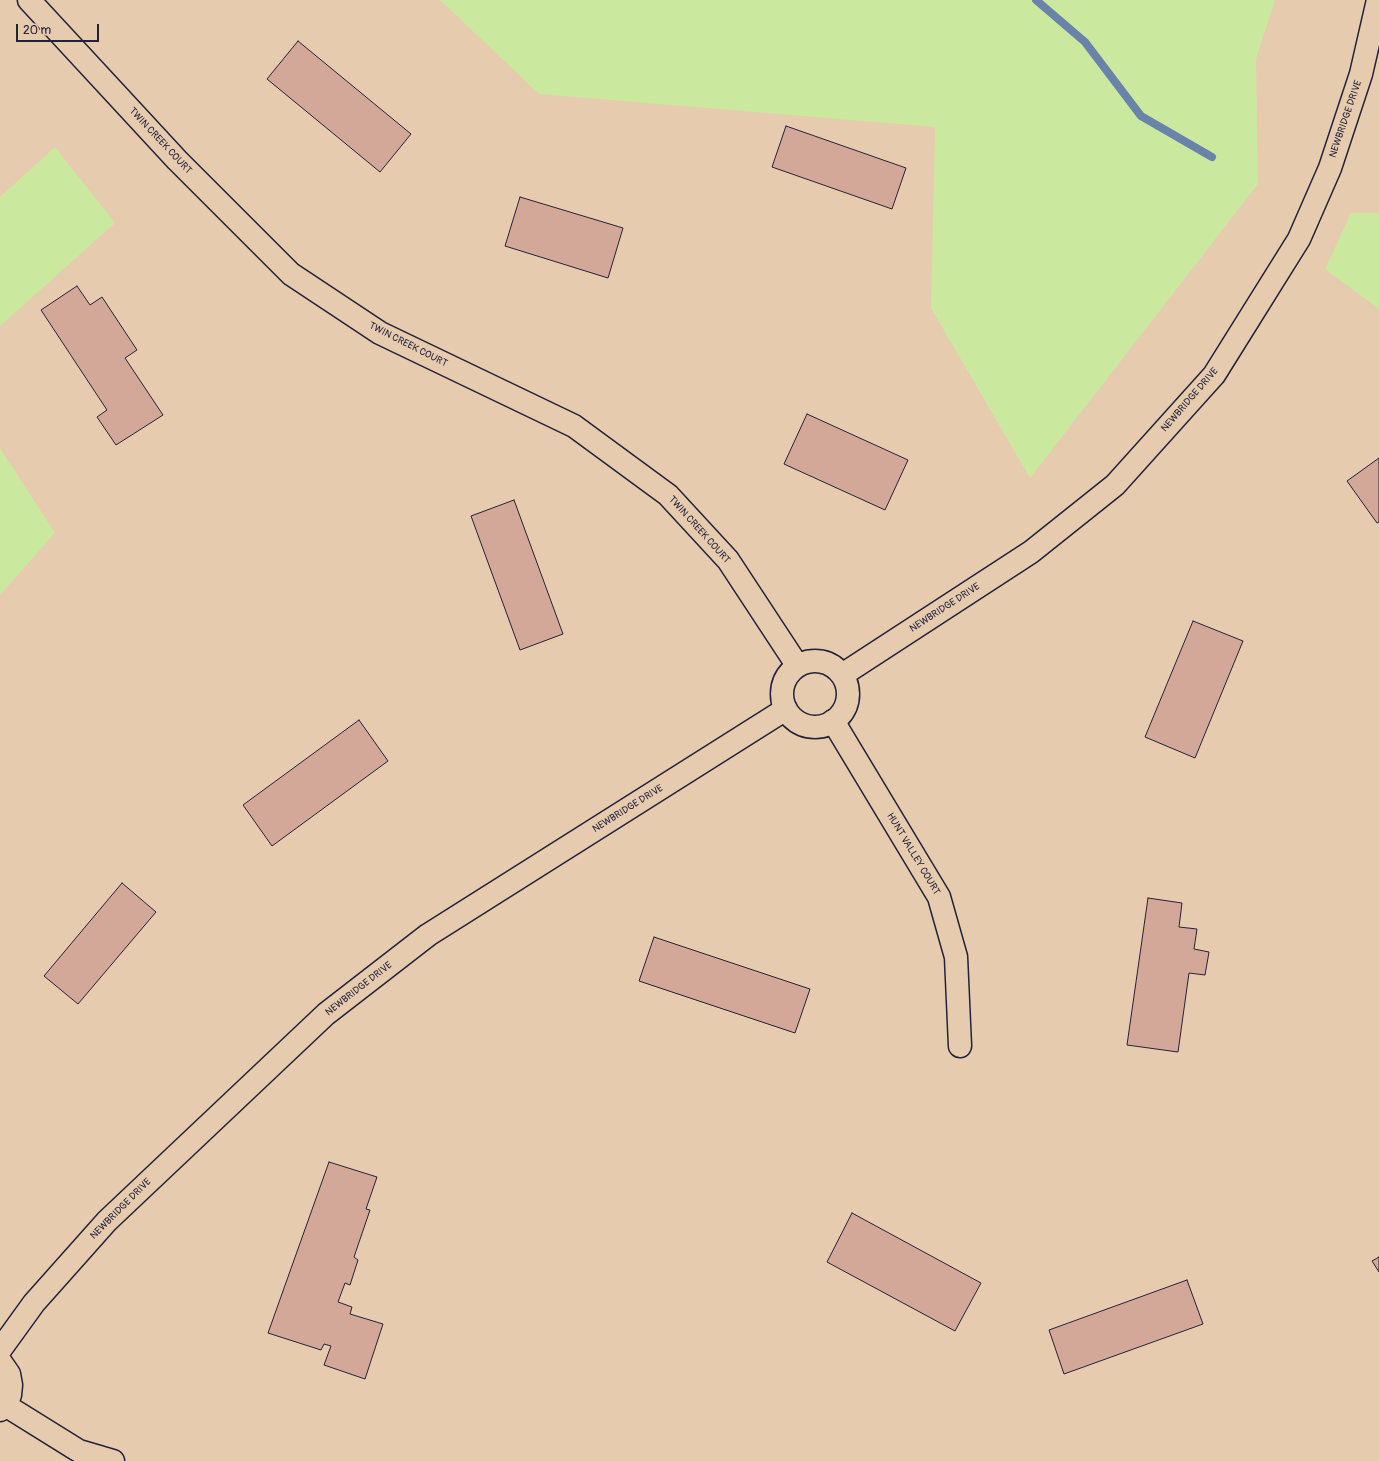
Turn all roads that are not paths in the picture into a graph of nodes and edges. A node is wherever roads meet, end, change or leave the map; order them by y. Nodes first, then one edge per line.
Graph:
1 (29, 0) edge
2 (1378, 0) edge
3 (798, 666) junction
4 (842, 675) junction
5 (786, 710) junction
6 (833, 721) junction
7 (960, 1046) dead end
8 (0, 1350) edge
9 (0, 1361) edge
10 (2, 1408) edge
11 (113, 1461) edge

1 - 3 street, TWIN CREEK COURT
2 - 4 street, NEWBRIDGE DRIVE
3 - 4 street
3 - 5 street
4 - 6 street
5 - 6 street
5 - 8 street, NEWBRIDGE DRIVE
6 - 7 street, HUNT VALLEY COURT
9 - 10 street
10 - 11 street

